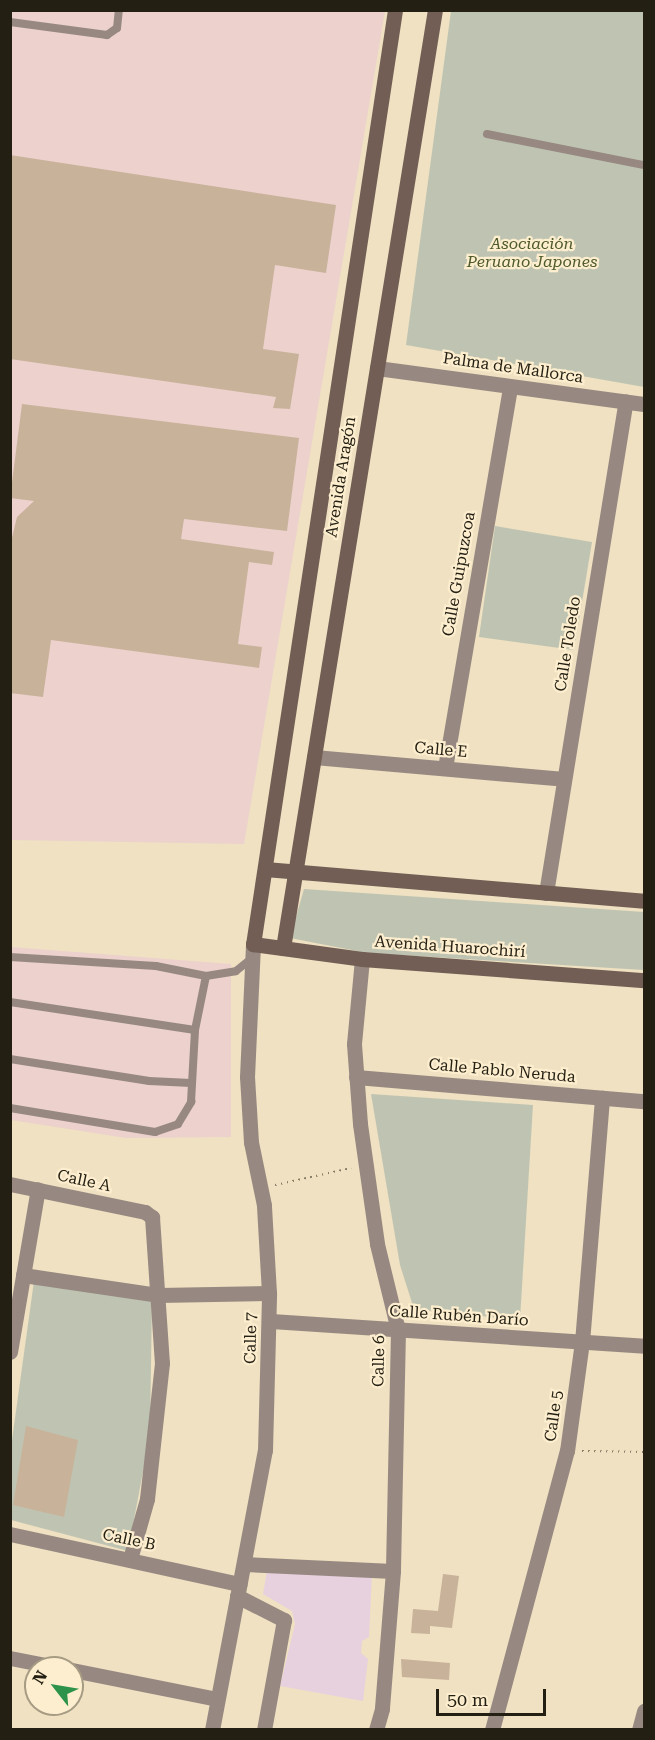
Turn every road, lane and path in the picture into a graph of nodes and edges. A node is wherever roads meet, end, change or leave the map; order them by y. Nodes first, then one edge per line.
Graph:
1 (118, 10) edge
2 (396, 10) edge
3 (435, 10) edge
4 (10, 22) edge
5 (487, 134) dead end
6 (645, 165) edge
7 (377, 368) junction
8 (510, 386) junction
9 (626, 401) junction
10 (645, 404) edge
11 (314, 757) junction
12 (445, 768) junction
13 (564, 779) junction
14 (265, 868) junction
15 (296, 871) junction
16 (546, 893) junction
17 (645, 901) edge
18 (284, 948) junction
19 (253, 951) junction
20 (10, 957) edge
21 (362, 959) junction
22 (206, 976) junction
23 (645, 980) edge
24 (10, 1002) edge
25 (195, 1030) junction
26 (10, 1059) edge
27 (356, 1077) junction
28 (191, 1083) junction
29 (602, 1098) junction
30 (645, 1101) edge
31 (10, 1108) edge
32 (366, 1165) junction
33 (10, 1184) edge
34 (260, 1188) junction
35 (38, 1189) junction
36 (23, 1275) junction
37 (269, 1293) junction
38 (158, 1295) junction
39 (270, 1321) junction
40 (398, 1330) junction
41 (582, 1342) junction
42 (645, 1346) edge
43 (10, 1352) edge
44 (567, 1451) junction
45 (645, 1452) edge
46 (10, 1534) edge
47 (130, 1559) junction
48 (245, 1564) junction
49 (393, 1570) junction
50 (238, 1590) junction
51 (84, 1672) edge
52 (217, 1699) junction
53 (645, 1711) edge
54 (212, 1730) edge
55 (264, 1730) edge
56 (376, 1730) edge
57 (492, 1730) edge
58 (639, 1730) edge

1 - 4 lane
2 - 14 street, Avenida Aragón
3 - 7 street, Avenida Aragón
5 - 6 lane
7 - 8 street, Palma de Mallorca
7 - 11 street, Avenida Aragón
8 - 9 street, Palma de Mallorca
8 - 12 street, Calle Guipuzcoa
9 - 10 street, Palma de Mallorca
9 - 13 street, Calle Toledo
11 - 12 street, Calle E
11 - 15 street, Avenida Aragón
12 - 13 street, Calle E
13 - 16 street, Calle Toledo
14 - 15 street
14 - 19 street, Avenida Aragón
15 - 16 street
15 - 18 street, Avenida Aragón
16 - 17 street
18 - 19 street, Avenida Huarochirí
18 - 21 street, Avenida Huarochirí
19 - 22 lane
19 - 34 street, Calle 7
20 - 22 lane
21 - 23 street, Avenida Huarochirí
21 - 27 street, Calle 6
22 - 25 lane
24 - 25 lane
25 - 28 lane
26 - 28 lane
27 - 29 street, Calle Pablo Neruda
27 - 32 street, Calle 6
28 - 31 lane
29 - 30 street, Calle Pablo Neruda
29 - 41 street, Calle 5
32 - 34 path
32 - 40 street, Calle 6
33 - 35 street, Calle A
34 - 37 street, Calle 7
35 - 36 street
35 - 38 street, Calle A
36 - 38 street
36 - 43 street
37 - 38 street
37 - 39 street, Calle 7
38 - 47 street
39 - 40 street, Calle Rubén Darío
39 - 48 street, Calle 7
40 - 41 street, Calle Rubén Darío
40 - 49 street, Calle 6
41 - 42 street, Calle Rubén Darío
41 - 44 street, Calle 5
44 - 45 path
44 - 57 street, Calle 5
46 - 47 street, Calle B
47 - 50 street, Calle B
48 - 49 street
48 - 50 street, Calle 7
49 - 56 street, Calle 6
50 - 52 street, Calle 7
50 - 55 street, Calle B
51 - 52 street
52 - 54 street, Calle 7
53 - 58 street

